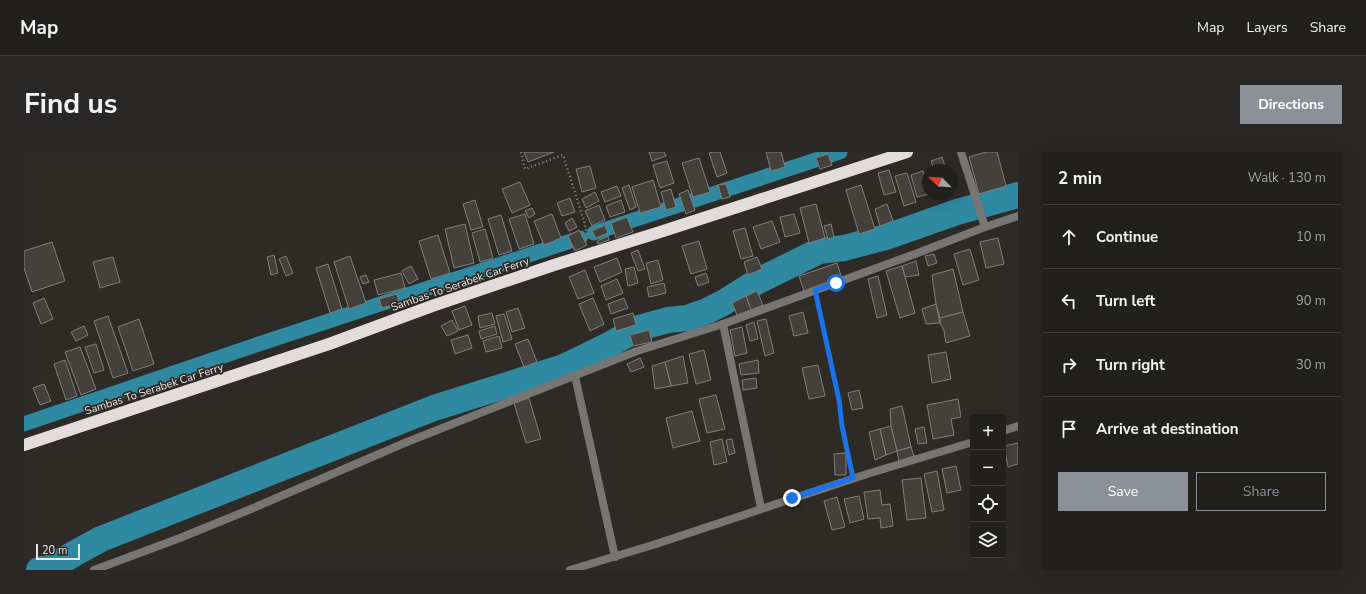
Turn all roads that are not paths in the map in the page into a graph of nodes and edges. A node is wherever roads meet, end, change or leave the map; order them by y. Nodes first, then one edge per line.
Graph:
1 (907, 152) edge
2 (961, 152) edge
3 (1018, 216) edge
4 (985, 226) junction
5 (723, 324) junction
6 (575, 376) junction
7 (1018, 426) edge
8 (1006, 430) edge
9 (970, 443) edge
10 (24, 445) edge
11 (761, 508) junction
12 (615, 557) junction
13 (94, 570) edge
14 (570, 570) edge

1 - 10 highway, Sambas To Serabek Car Ferry
2 - 4 street
3 - 4 street
4 - 5 street
5 - 6 street
5 - 11 street
6 - 12 street
6 - 13 street
7 - 8 street
9 - 11 street
11 - 12 street
12 - 14 street

